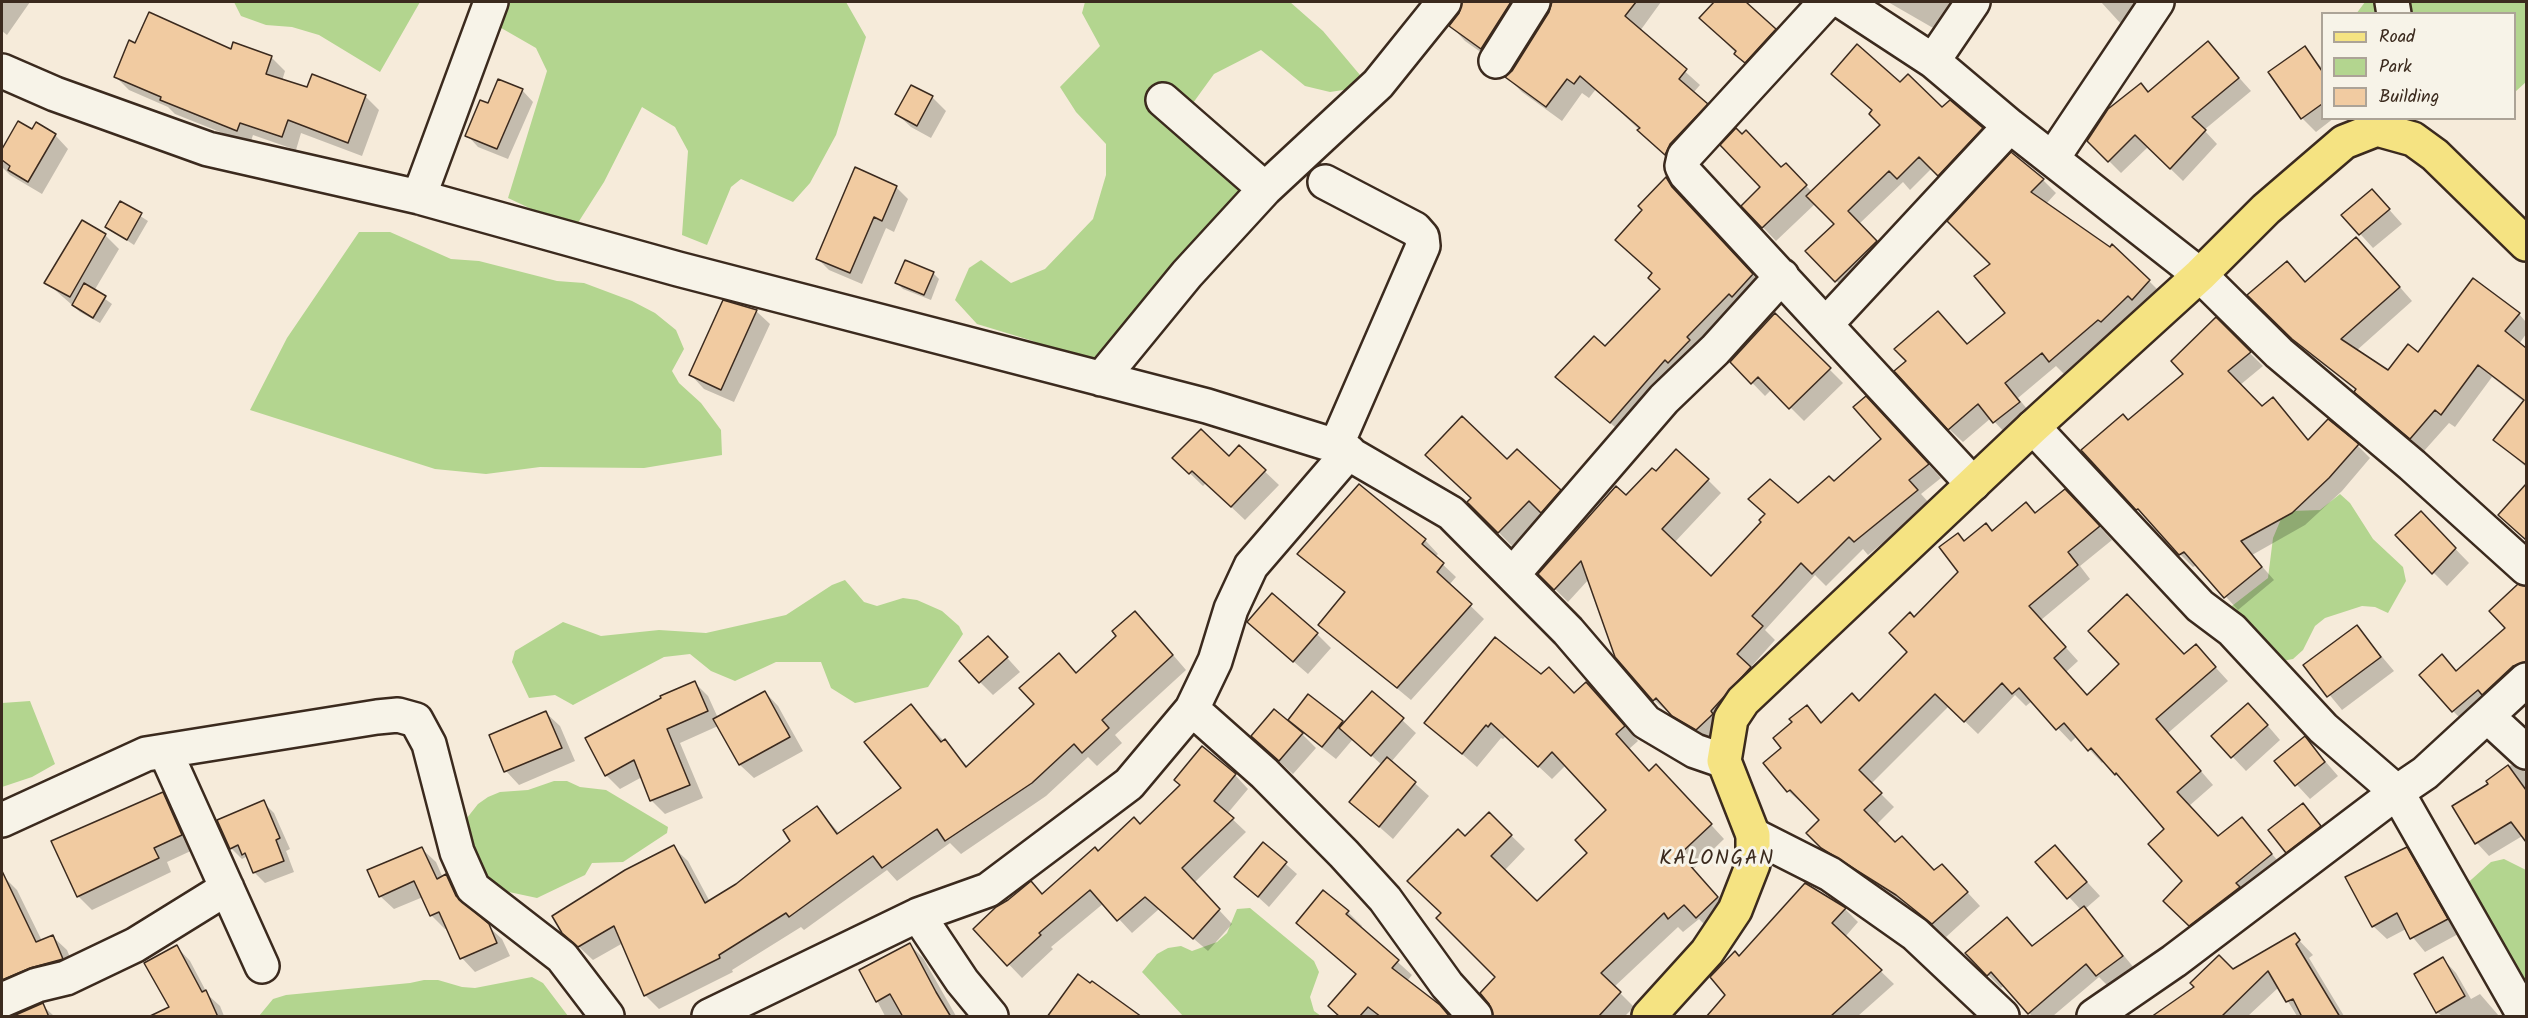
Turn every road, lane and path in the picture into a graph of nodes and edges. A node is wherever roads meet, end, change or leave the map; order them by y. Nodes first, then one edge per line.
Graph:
1 (491, 2) edge
2 (1533, 2) edge
3 (1826, 2) edge
4 (1843, 2) edge
5 (1972, 2) edge
6 (2157, 2) edge
7 (1441, 3) edge
8 (1496, 61) dead end
9 (1933, 61) junction
10 (2, 71) edge
11 (1162, 100) dead end
12 (2378, 124) edge
13 (2010, 126) junction
14 (2052, 159) junction
15 (1325, 182) dead end
16 (1265, 189) junction
17 (419, 197) junction
18 (2526, 244) edge
19 (2199, 275) junction
20 (1782, 276) junction
21 (1827, 323) junction
22 (1101, 379) junction
23 (2033, 427) junction
24 (1342, 449) junction
25 (1973, 483) junction
26 (2526, 568) edge
27 (1513, 574) junction
28 (2526, 680) edge
29 (1192, 709) junction
30 (2487, 716) junction
31 (165, 751) junction
32 (2526, 752) edge
33 (1724, 761) junction
34 (2397, 792) junction
35 (2, 820) edge
36 (1753, 835) junction
37 (227, 888) junction
38 (918, 915) junction
39 (262, 966) dead end
40 (2, 1000) edge
41 (2524, 1015) dead end
42 (607, 1017) edge
43 (709, 1017) edge
44 (991, 1017) edge
45 (1475, 1017) edge
46 (1649, 1017) edge
47 (2002, 1017) edge
48 (2094, 1017) edge

1 - 17 street
2 - 8 street
3 - 20 street
4 - 9 street
5 - 9 street
6 - 14 street
7 - 16 street
9 - 13 street
10 - 17 street
11 - 16 street
12 - 18 main road
12 - 19 main road
13 - 14 street
13 - 21 street
14 - 19 street
15 - 24 street
16 - 22 street
17 - 22 street
19 - 23 main road
19 - 26 street
20 - 21 street
20 - 27 street
21 - 25 street
22 - 24 street
23 - 25 main road
23 - 34 street
24 - 27 street
24 - 29 street
25 - 33 main road
27 - 33 street
28 - 30 street
29 - 38 street
29 - 45 street
30 - 32 street
30 - 34 street
31 - 35 street
31 - 37 street
31 - 42 street
33 - 36 main road
34 - 41 street
34 - 48 street
36 - 46 main road
36 - 47 street
37 - 39 street
37 - 40 street
38 - 43 street
38 - 44 street

